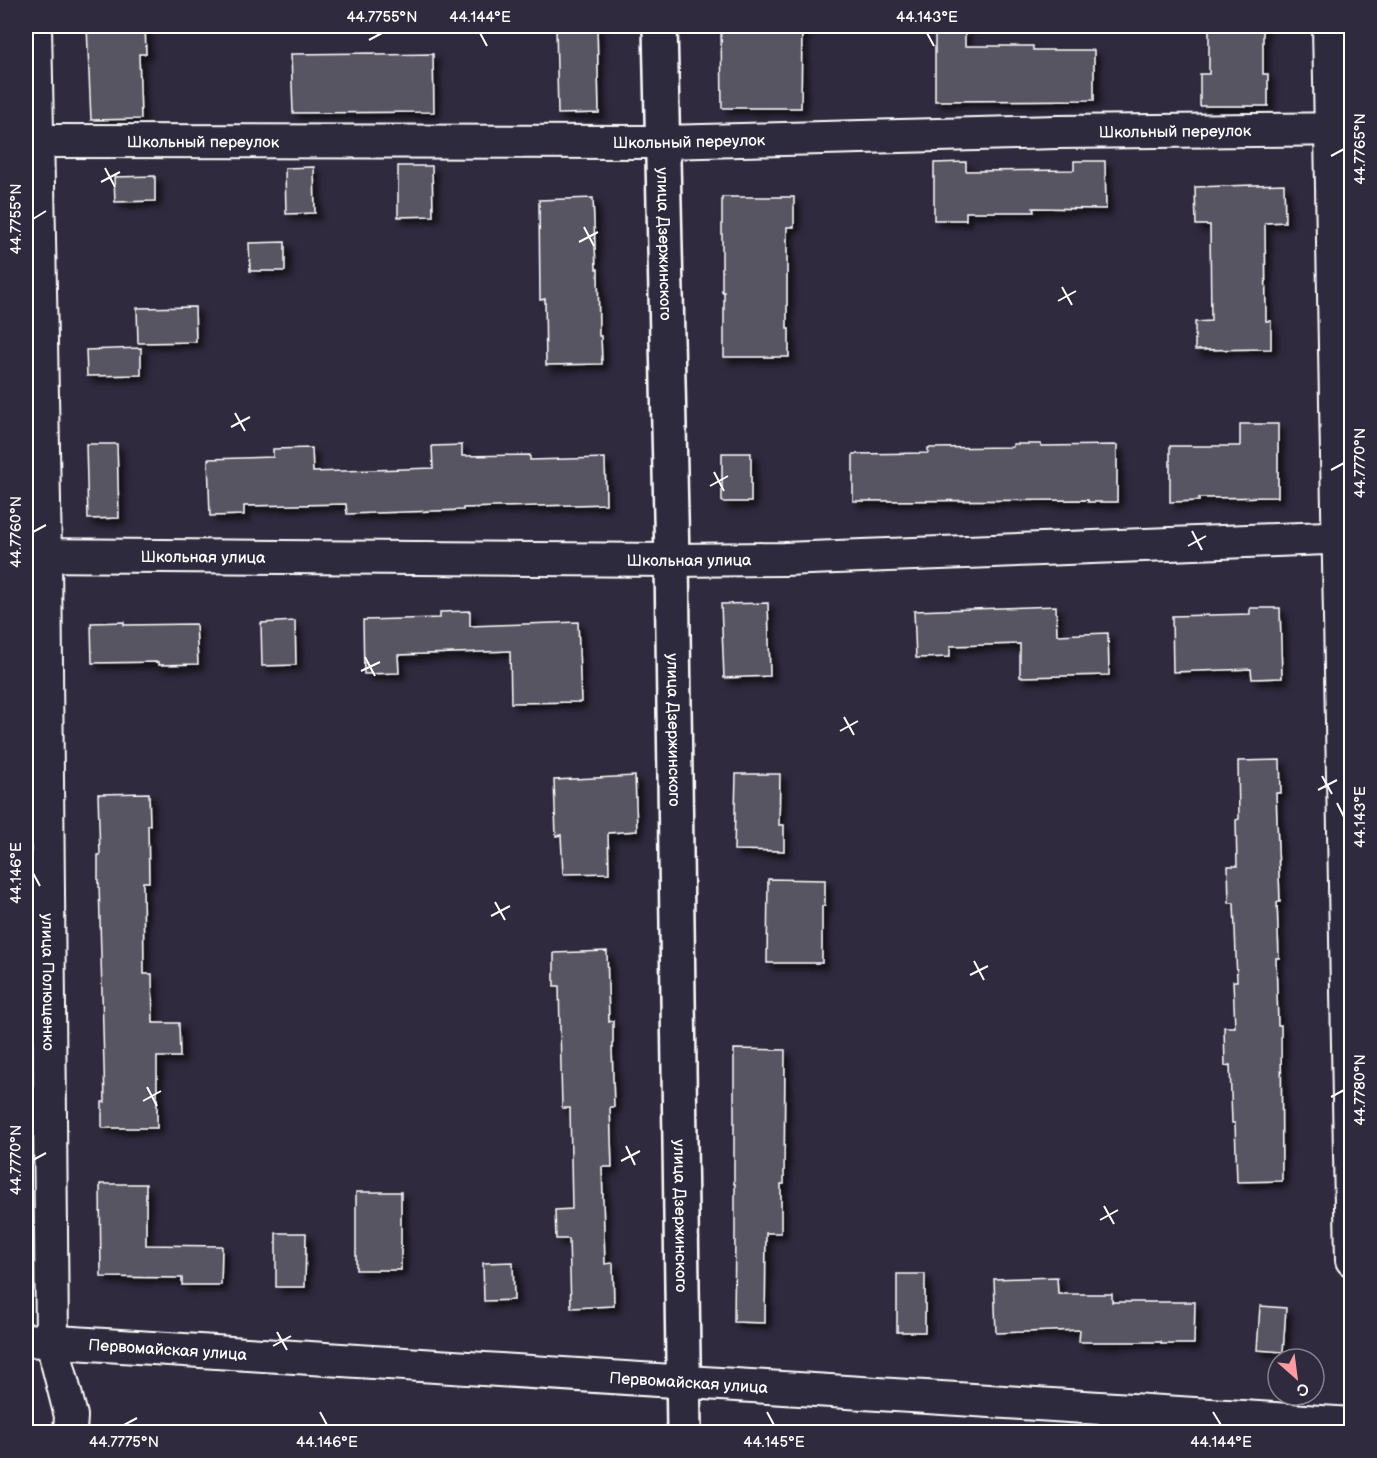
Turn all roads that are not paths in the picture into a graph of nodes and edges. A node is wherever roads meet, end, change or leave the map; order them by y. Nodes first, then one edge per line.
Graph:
1 (35, 26) edge
2 (660, 26) edge
3 (1329, 26) edge
4 (1341, 130) edge
5 (31, 141) edge
6 (663, 142) junction
7 (1345, 537) edge
8 (35, 554) edge
9 (672, 560) junction
10 (1352, 1260) edge
11 (39, 1341) edge
12 (683, 1382) junction
13 (1352, 1424) edge
14 (70, 1432) edge
15 (684, 1432) edge

1 - 5 street, улица Полющенко
2 - 6 street, улица Дзержинского
3 - 4 street
4 - 6 street, Школьный переулок
4 - 7 street
5 - 6 street, Школьный переулок
5 - 8 street, улица Полющенко
6 - 9 street, улица Дзержинского
7 - 9 street, Школьная улица
7 - 10 street
8 - 9 street, Школьная улица
8 - 11 street, улица Полющенко
9 - 12 street, улица Дзержинского
11 - 12 street, Первомайская улица
11 - 14 street, улица Полющенко
12 - 13 street, Первомайская улица
12 - 15 street, улица Дзержинского

